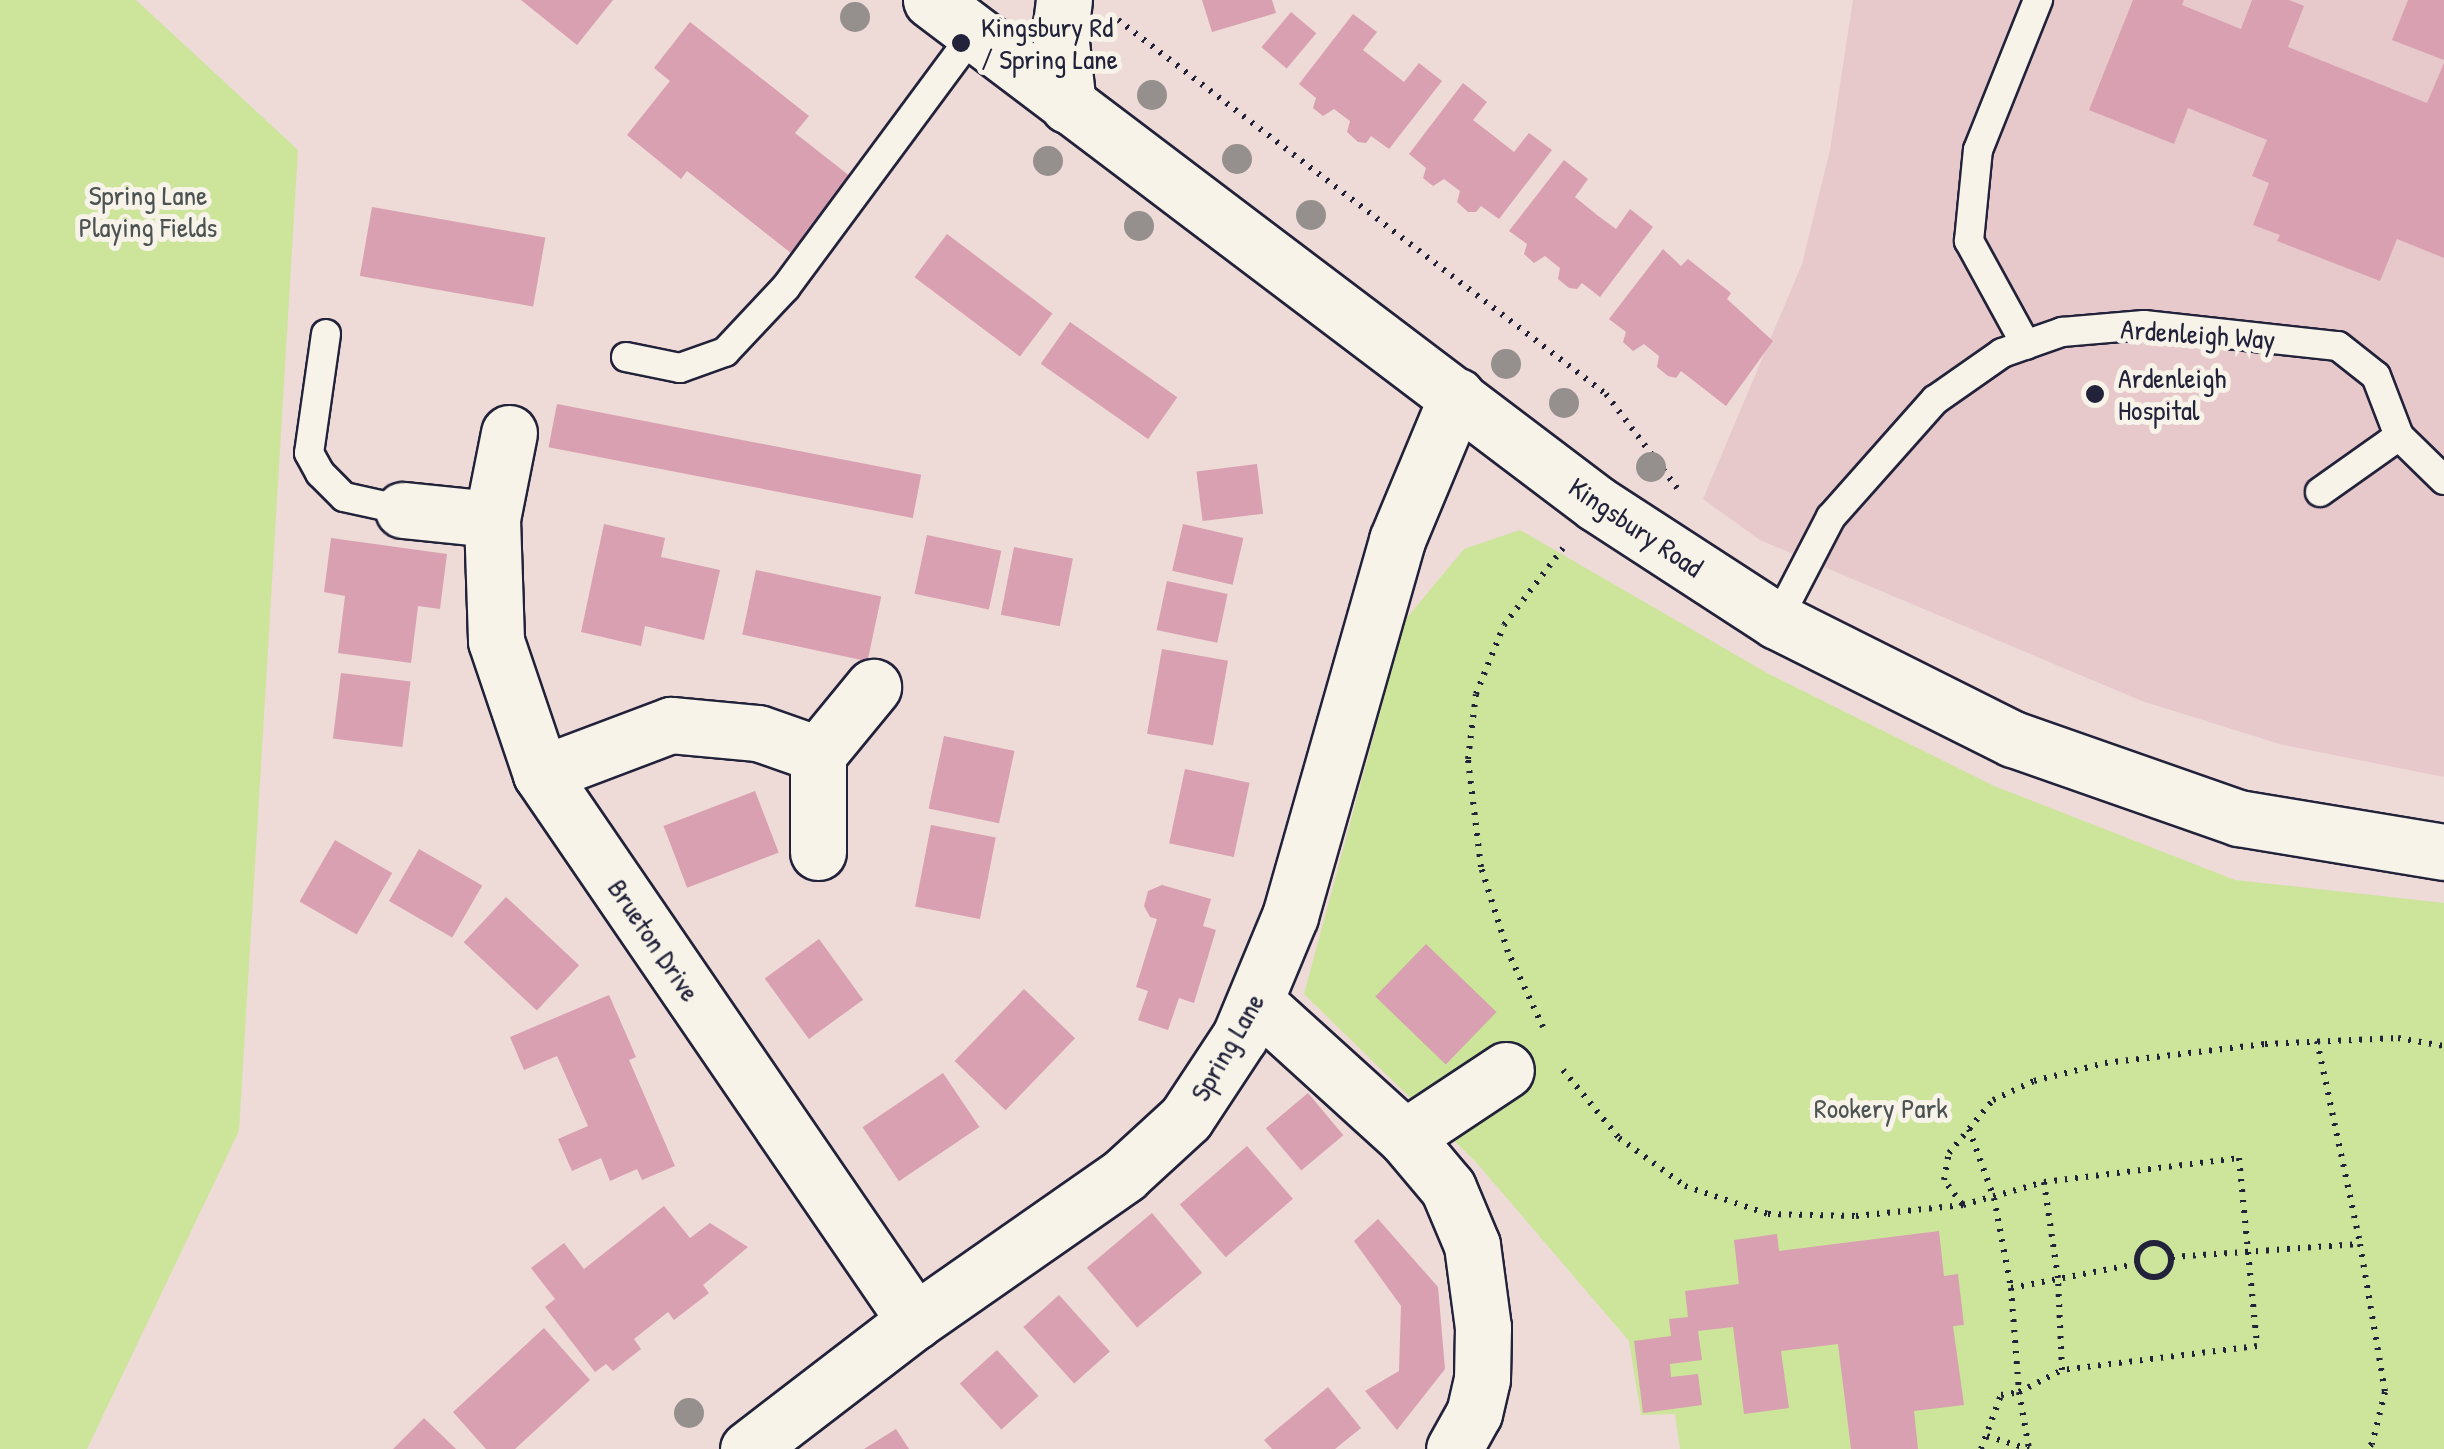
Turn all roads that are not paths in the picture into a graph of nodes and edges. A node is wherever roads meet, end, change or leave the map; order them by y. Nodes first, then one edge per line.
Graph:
1 (931, 0) edge
2 (1064, 0) edge
3 (2038, 0) edge
4 (974, 33) junction
5 (1068, 106) junction
6 (326, 334) dead end
7 (2026, 344) junction
8 (626, 357) dead end
9 (1457, 396) junction
10 (509, 433) dead end
11 (2399, 436) junction
12 (2444, 480) edge
13 (2320, 492) dead end
14 (403, 510) joint
15 (492, 519) junction
16 (1777, 622) junction
17 (873, 687) dead end
18 (818, 754) junction
19 (541, 774) junction
20 (818, 852) dead end
21 (2444, 852) edge
22 (1256, 1002) junction
23 (1536, 1054) road end
24 (1405, 1137) junction
25 (916, 1322) junction
26 (748, 1449) edge
27 (1454, 1449) edge

1 - 4 street, Kingsbury Road
2 - 5 street
3 - 7 lane
4 - 5 street, Kingsbury Road
4 - 8 lane
5 - 9 street, Kingsbury Road
6 - 14 lane
7 - 11 lane, Ardenleigh Way
7 - 16 lane, Ardenleigh Way
9 - 16 street, Kingsbury Road
9 - 22 street, Spring Lane
10 - 15 street, Brueton Drive
11 - 12 lane, Ardenleigh Way
11 - 13 lane
14 - 15 street
15 - 19 street, Brueton Drive
16 - 21 street, Kingsbury Road
17 - 18 street
18 - 19 street
18 - 20 street
19 - 25 street, Brueton Drive
22 - 24 street
22 - 25 street, Spring Lane
23 - 24 street
24 - 27 street
25 - 26 street, Spring Lane

